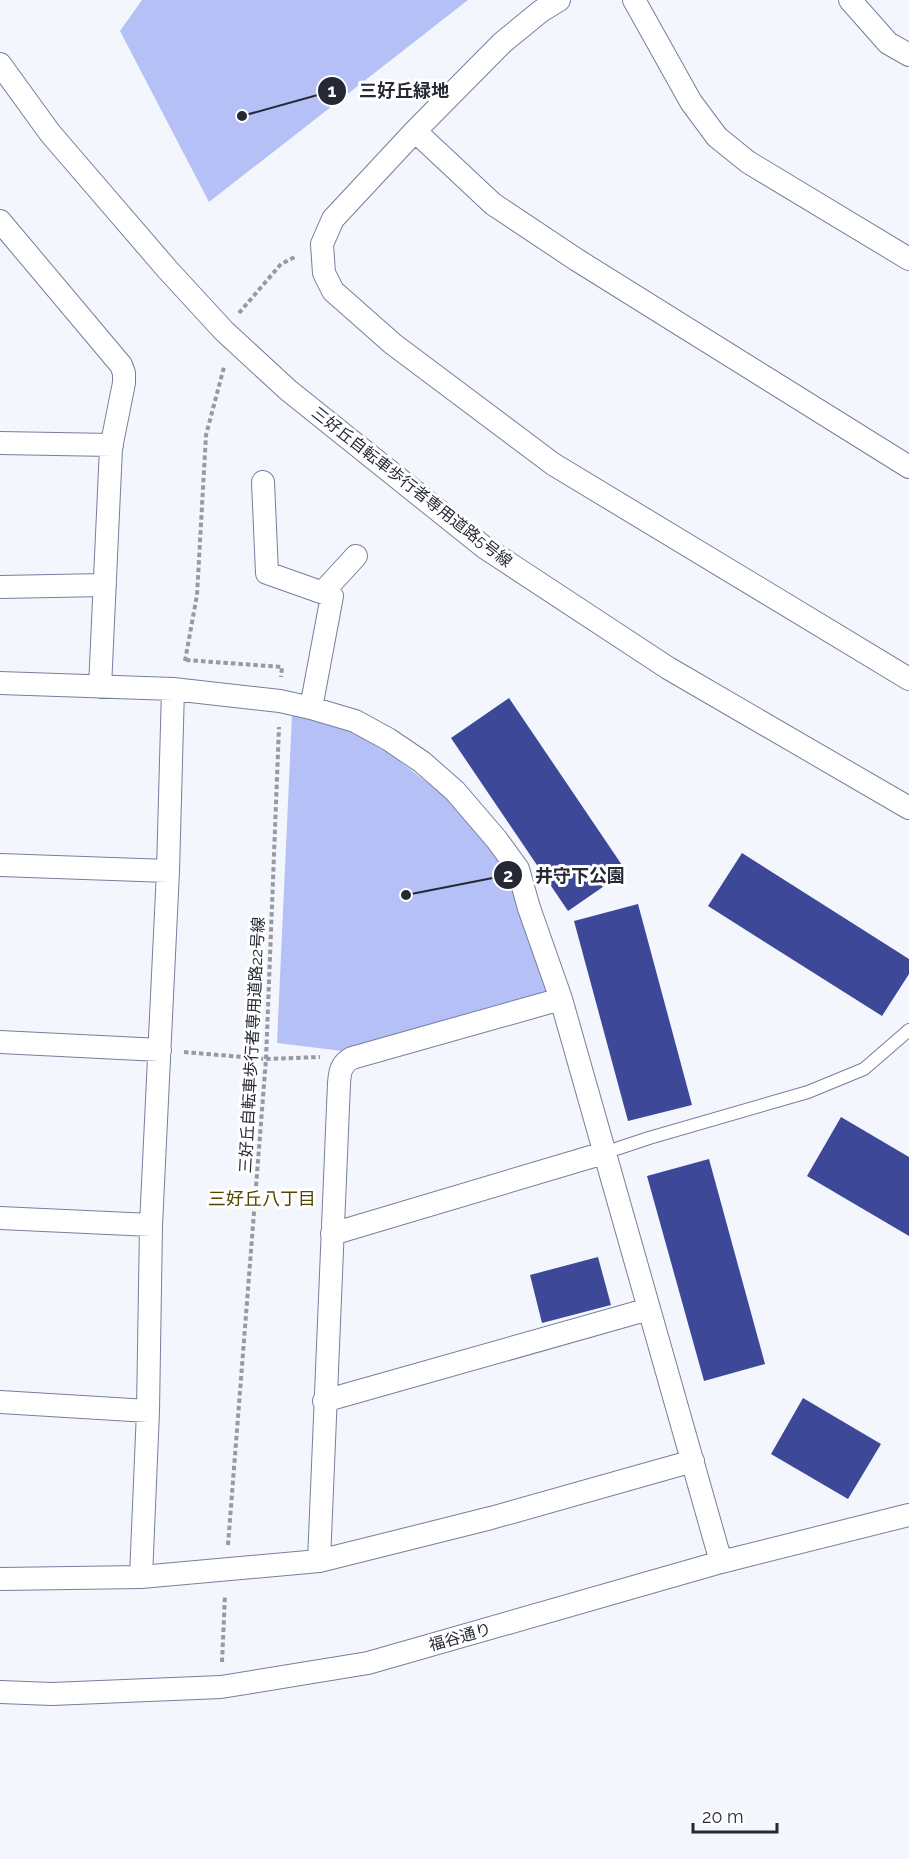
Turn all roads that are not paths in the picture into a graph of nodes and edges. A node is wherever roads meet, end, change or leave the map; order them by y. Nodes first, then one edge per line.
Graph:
1 (559, 0) edge
2 (634, 0) edge
3 (850, 0) edge
4 (909, 55) edge
5 (0, 64) edge
6 (415, 131) junction
7 (0, 221) edge
8 (909, 259) edge
9 (0, 443) edge
10 (112, 445) junction
11 (909, 467) edge
12 (263, 482) dead end
13 (356, 556) dead end
14 (105, 585) junction
15 (0, 587) edge
16 (322, 592) junction
17 (909, 679) edge
18 (0, 683) edge
19 (100, 687) junction
20 (172, 689) junction
21 (311, 708) junction
22 (909, 808) edge
23 (0, 865) edge
24 (168, 871) junction
25 (561, 999) junction
26 (909, 1030) edge
27 (0, 1042) edge
28 (160, 1050) junction
29 (604, 1153) junction
30 (0, 1218) edge
31 (151, 1225) junction
32 (332, 1234) junction
33 (649, 1309) junction
34 (324, 1401) junction
35 (0, 1402) edge
36 (148, 1411) junction
37 (693, 1461) junction
38 (909, 1515) edge
39 (319, 1561) junction
40 (722, 1562) junction
41 (141, 1577) junction
42 (0, 1579) edge
43 (0, 1692) edge

1 - 6 street
2 - 8 street
3 - 4 street
5 - 22 street, 三好丘自転車歩行者専用道路5号線
6 - 11 street
6 - 17 street
7 - 10 street
9 - 10 street
10 - 14 street
12 - 16 street
13 - 16 street
14 - 15 street
14 - 19 street
16 - 21 street
18 - 19 street
19 - 20 street
20 - 21 street
20 - 24 street
21 - 25 street
23 - 24 street
24 - 28 street
25 - 29 street
25 - 32 street
26 - 29 lane
27 - 28 street
28 - 31 street
29 - 32 street
29 - 33 street
30 - 31 street
31 - 36 street
32 - 34 street
33 - 34 street
33 - 37 street
34 - 39 street
35 - 36 street
36 - 41 street
37 - 39 street
37 - 40 street
38 - 40 street, 福谷通り
39 - 41 street
40 - 43 street, 福谷通り
41 - 42 street

